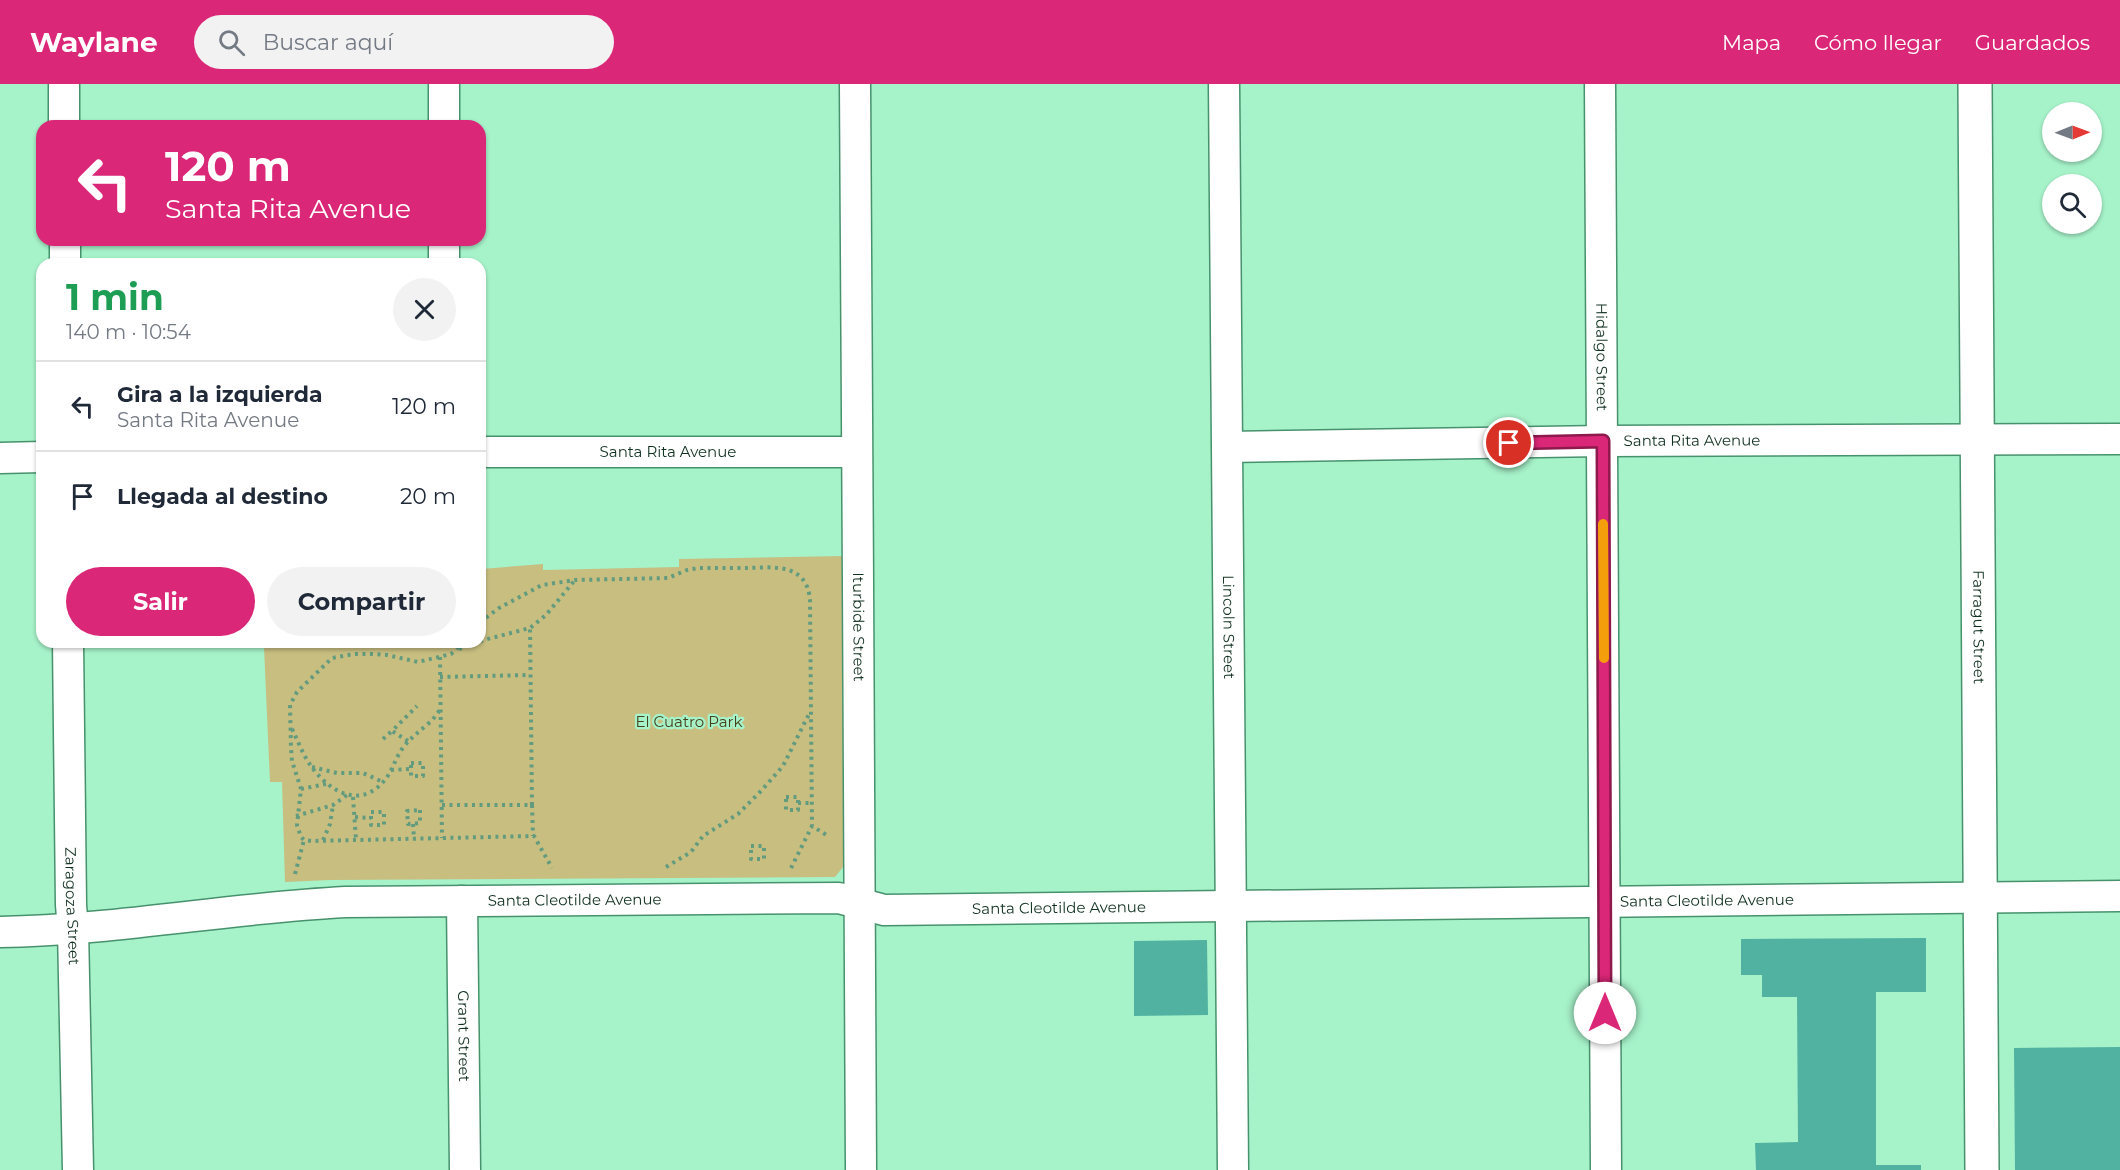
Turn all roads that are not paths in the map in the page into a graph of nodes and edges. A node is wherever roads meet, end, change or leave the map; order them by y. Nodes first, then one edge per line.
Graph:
1 (64, 84) edge
2 (444, 84) edge
3 (855, 84) edge
4 (1224, 84) edge
5 (1600, 84) edge
6 (1975, 84) edge
7 (64, 120) edge
8 (444, 120) edge
9 (2120, 439) edge
10 (1976, 440) junction
11 (1603, 441) junction
12 (1228, 447) junction
13 (486, 452) edge
14 (856, 452) junction
15 (36, 457) edge
16 (0, 458) edge
17 (68, 648) edge
18 (2120, 896) edge
19 (1979, 897) junction
20 (1604, 901) junction
21 (462, 902) junction
22 (861, 904) junction
23 (1231, 906) junction
24 (73, 929) junction
25 (0, 932) edge
26 (78, 1170) edge
27 (465, 1170) edge
28 (861, 1170) edge
29 (1233, 1170) edge
30 (1606, 1170) edge
31 (1982, 1170) edge

1 - 7 street
2 - 8 street
3 - 14 street, Iturbide Street
4 - 12 street, Lincoln Street
5 - 11 street, Hidalgo Street
6 - 10 street, Farragut Street
9 - 10 street, Santa Rita Avenue
10 - 11 street, Santa Rita Avenue
10 - 19 street, Farragut Street
11 - 12 street, Santa Rita Avenue
11 - 20 street, Hidalgo Street
12 - 23 street, Lincoln Street
13 - 14 street, Santa Rita Avenue
14 - 22 street, Iturbide Street
15 - 16 street
17 - 24 street, Zaragoza Street
18 - 19 street, Santa Cleotilde Avenue
19 - 20 street, Santa Cleotilde Avenue
19 - 31 street, Farragut Street
20 - 23 street, Santa Cleotilde Avenue
20 - 30 street, Hidalgo Street
21 - 22 street, Santa Cleotilde Avenue
21 - 24 street, Santa Cleotilde Avenue
21 - 27 street, Grant Street
22 - 23 street, Santa Cleotilde Avenue
22 - 28 street, Iturbide Street
23 - 29 street, Lincoln Street
24 - 25 street, Santa Cleotilde Avenue
24 - 26 street, Zaragoza Street

